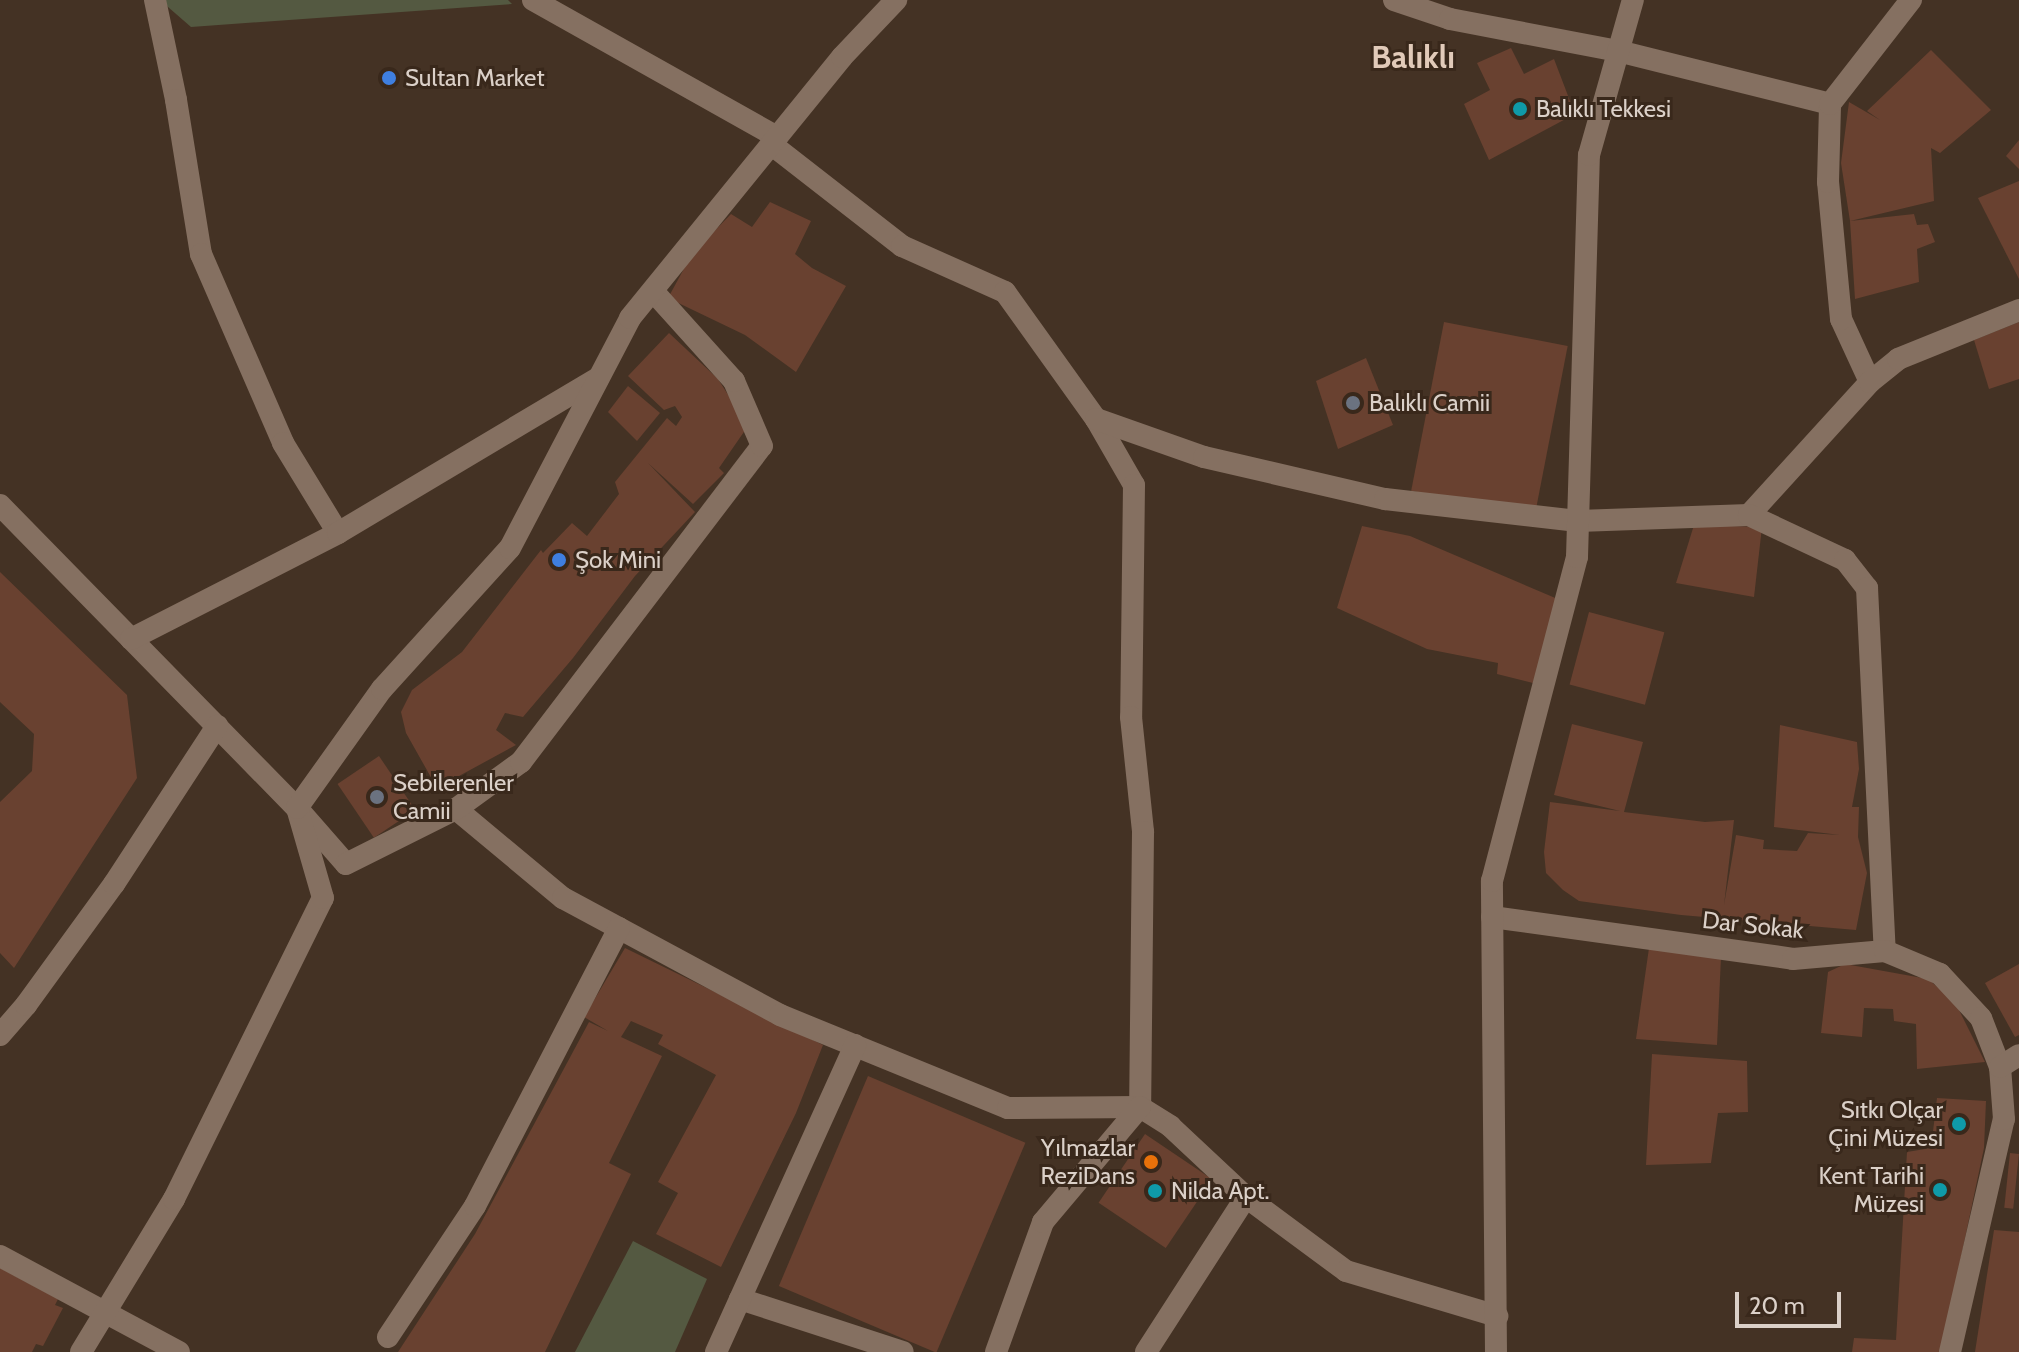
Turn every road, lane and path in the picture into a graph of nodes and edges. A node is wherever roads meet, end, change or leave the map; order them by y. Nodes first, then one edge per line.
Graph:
1 (155, 0) edge
2 (533, 0) edge
3 (896, 0) edge
4 (1394, 0) edge
5 (1633, 0) edge
6 (1911, 0) edge
7 (1618, 51) junction
8 (1830, 104) junction
9 (774, 140) junction
10 (653, 291) junction
11 (2019, 310) edge
12 (599, 378) junction
13 (1870, 382) junction
14 (1096, 419) junction
15 (0, 505) edge
16 (1749, 515) junction
17 (1578, 521) junction
18 (338, 533) junction
19 (131, 639) junction
20 (217, 726) junction
21 (297, 808) junction
22 (456, 809) junction
23 (1492, 917) junction
24 (619, 928) junction
25 (1885, 951) junction
26 (0, 1035) edge
27 (855, 1045) junction
28 (2010, 1061) edge
29 (1140, 1107) junction
30 (1246, 1197) junction
31 (0, 1256) edge
32 (740, 1299) junction
33 (106, 1311) junction
34 (1497, 1316) junction
35 (388, 1337) dead end
36 (81, 1352) edge
37 (179, 1352) edge
38 (716, 1352) edge
39 (903, 1352) edge
40 (996, 1352) edge
41 (1146, 1352) edge
42 (1496, 1352) edge
43 (1950, 1352) edge

1 - 18 street
2 - 9 street
3 - 9 street
4 - 7 street
5 - 7 street
6 - 8 street
7 - 8 street
7 - 17 street
8 - 13 street
9 - 10 street
9 - 14 street
10 - 12 street
10 - 22 street
11 - 13 street
12 - 18 street
12 - 21 street
13 - 16 street
14 - 17 street
14 - 29 street
15 - 19 street
16 - 17 street
16 - 25 street
17 - 23 street
18 - 19 street
19 - 20 street
20 - 21 street
20 - 26 street
21 - 22 street
21 - 33 street
22 - 24 street
23 - 25 street, Dar Sokak
23 - 34 street
24 - 27 street
24 - 35 street
25 - 28 street, Dar Sokak
27 - 29 street
27 - 32 street
28 - 43 street, Dar Sokak
29 - 30 street
29 - 40 street
30 - 34 street
30 - 41 street
31 - 33 street
32 - 38 street
32 - 39 street
33 - 36 street
33 - 37 street
34 - 42 street

